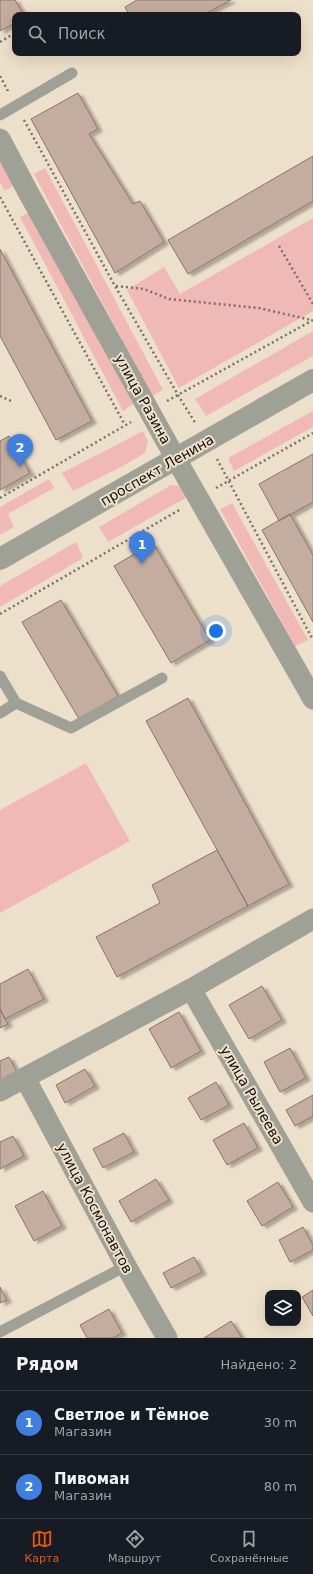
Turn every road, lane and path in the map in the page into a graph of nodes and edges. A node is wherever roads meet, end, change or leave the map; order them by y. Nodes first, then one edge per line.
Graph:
1 (12, 35) edge
2 (0, 42) edge
3 (72, 73) dead end
4 (0, 76) edge
5 (17, 106) junction
6 (0, 115) edge
7 (0, 139) edge
8 (0, 197) edge
9 (279, 246) dead end
10 (115, 286) junction
11 (313, 304) edge
12 (312, 320) dead end
13 (313, 380) edge
14 (0, 396) edge
15 (11, 401) dead end
16 (125, 425) dead end
17 (313, 433) edge
18 (207, 441) junction
19 (176, 459) junction
20 (228, 481) junction
21 (199, 498) junction
22 (0, 559) edge
23 (0, 614) edge
24 (313, 640) edge
25 (0, 676) edge
26 (162, 678) dead end
27 (313, 699) edge
28 (16, 704) junction
29 (0, 713) edge
30 (313, 919) edge
31 (191, 989) junction
32 (25, 1078) junction
33 (0, 1091) edge
34 (313, 1202) edge
35 (126, 1266) junction
36 (0, 1332) edge
37 (167, 1338) edge

1 - 2 path
3 - 5 lane
4 - 5 path
5 - 6 lane
5 - 10 path
7 - 19 street, улица Разина
8 - 16 path
9 - 11 path
10 - 12 path
10 - 18 path
13 - 18 street, проспект Ленина
14 - 15 path
17 - 20 path
18 - 19 street, проспект Ленина
18 - 20 path
19 - 21 street, улица Разина
19 - 22 street, проспект Ленина
20 - 21 path
20 - 24 path
21 - 23 path
21 - 27 street, улица Разина
25 - 28 lane
26 - 28 lane
28 - 29 lane
30 - 31 street
31 - 32 street
31 - 34 street, улица Рылеева
32 - 33 street
32 - 35 street, улица Космонавтов
35 - 36 lane
35 - 37 street, улица Космонавтов

